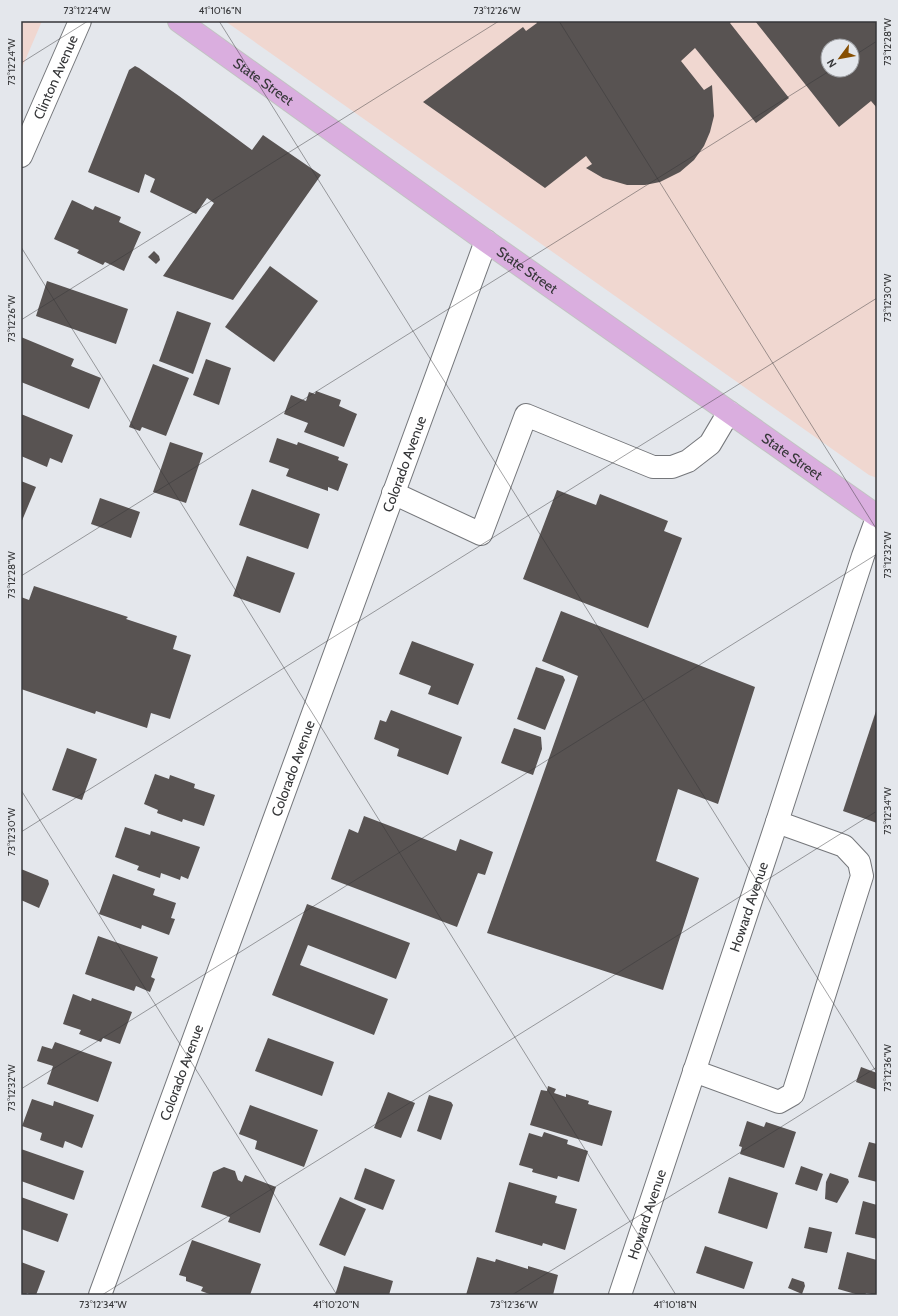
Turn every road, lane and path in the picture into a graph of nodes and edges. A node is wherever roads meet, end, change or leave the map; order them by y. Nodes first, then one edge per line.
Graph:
1 (80, 21) edge
2 (179, 21) edge
3 (21, 156) edge
4 (486, 241) junction
5 (729, 412) junction
6 (393, 493) junction
7 (877, 517) edge
8 (777, 822) junction
9 (694, 1071) junction
10 (100, 1295) edge
11 (620, 1295) edge

1 - 3 street, Clinton Avenue
2 - 4 main road, State Street
4 - 5 main road, State Street
4 - 6 street, Colorado Avenue
5 - 6 street
5 - 7 main road, State Street
6 - 10 street, Colorado Avenue
7 - 8 street, Howard Avenue
8 - 9 street, Howard Avenue
8 - 9 street
9 - 11 street, Howard Avenue

